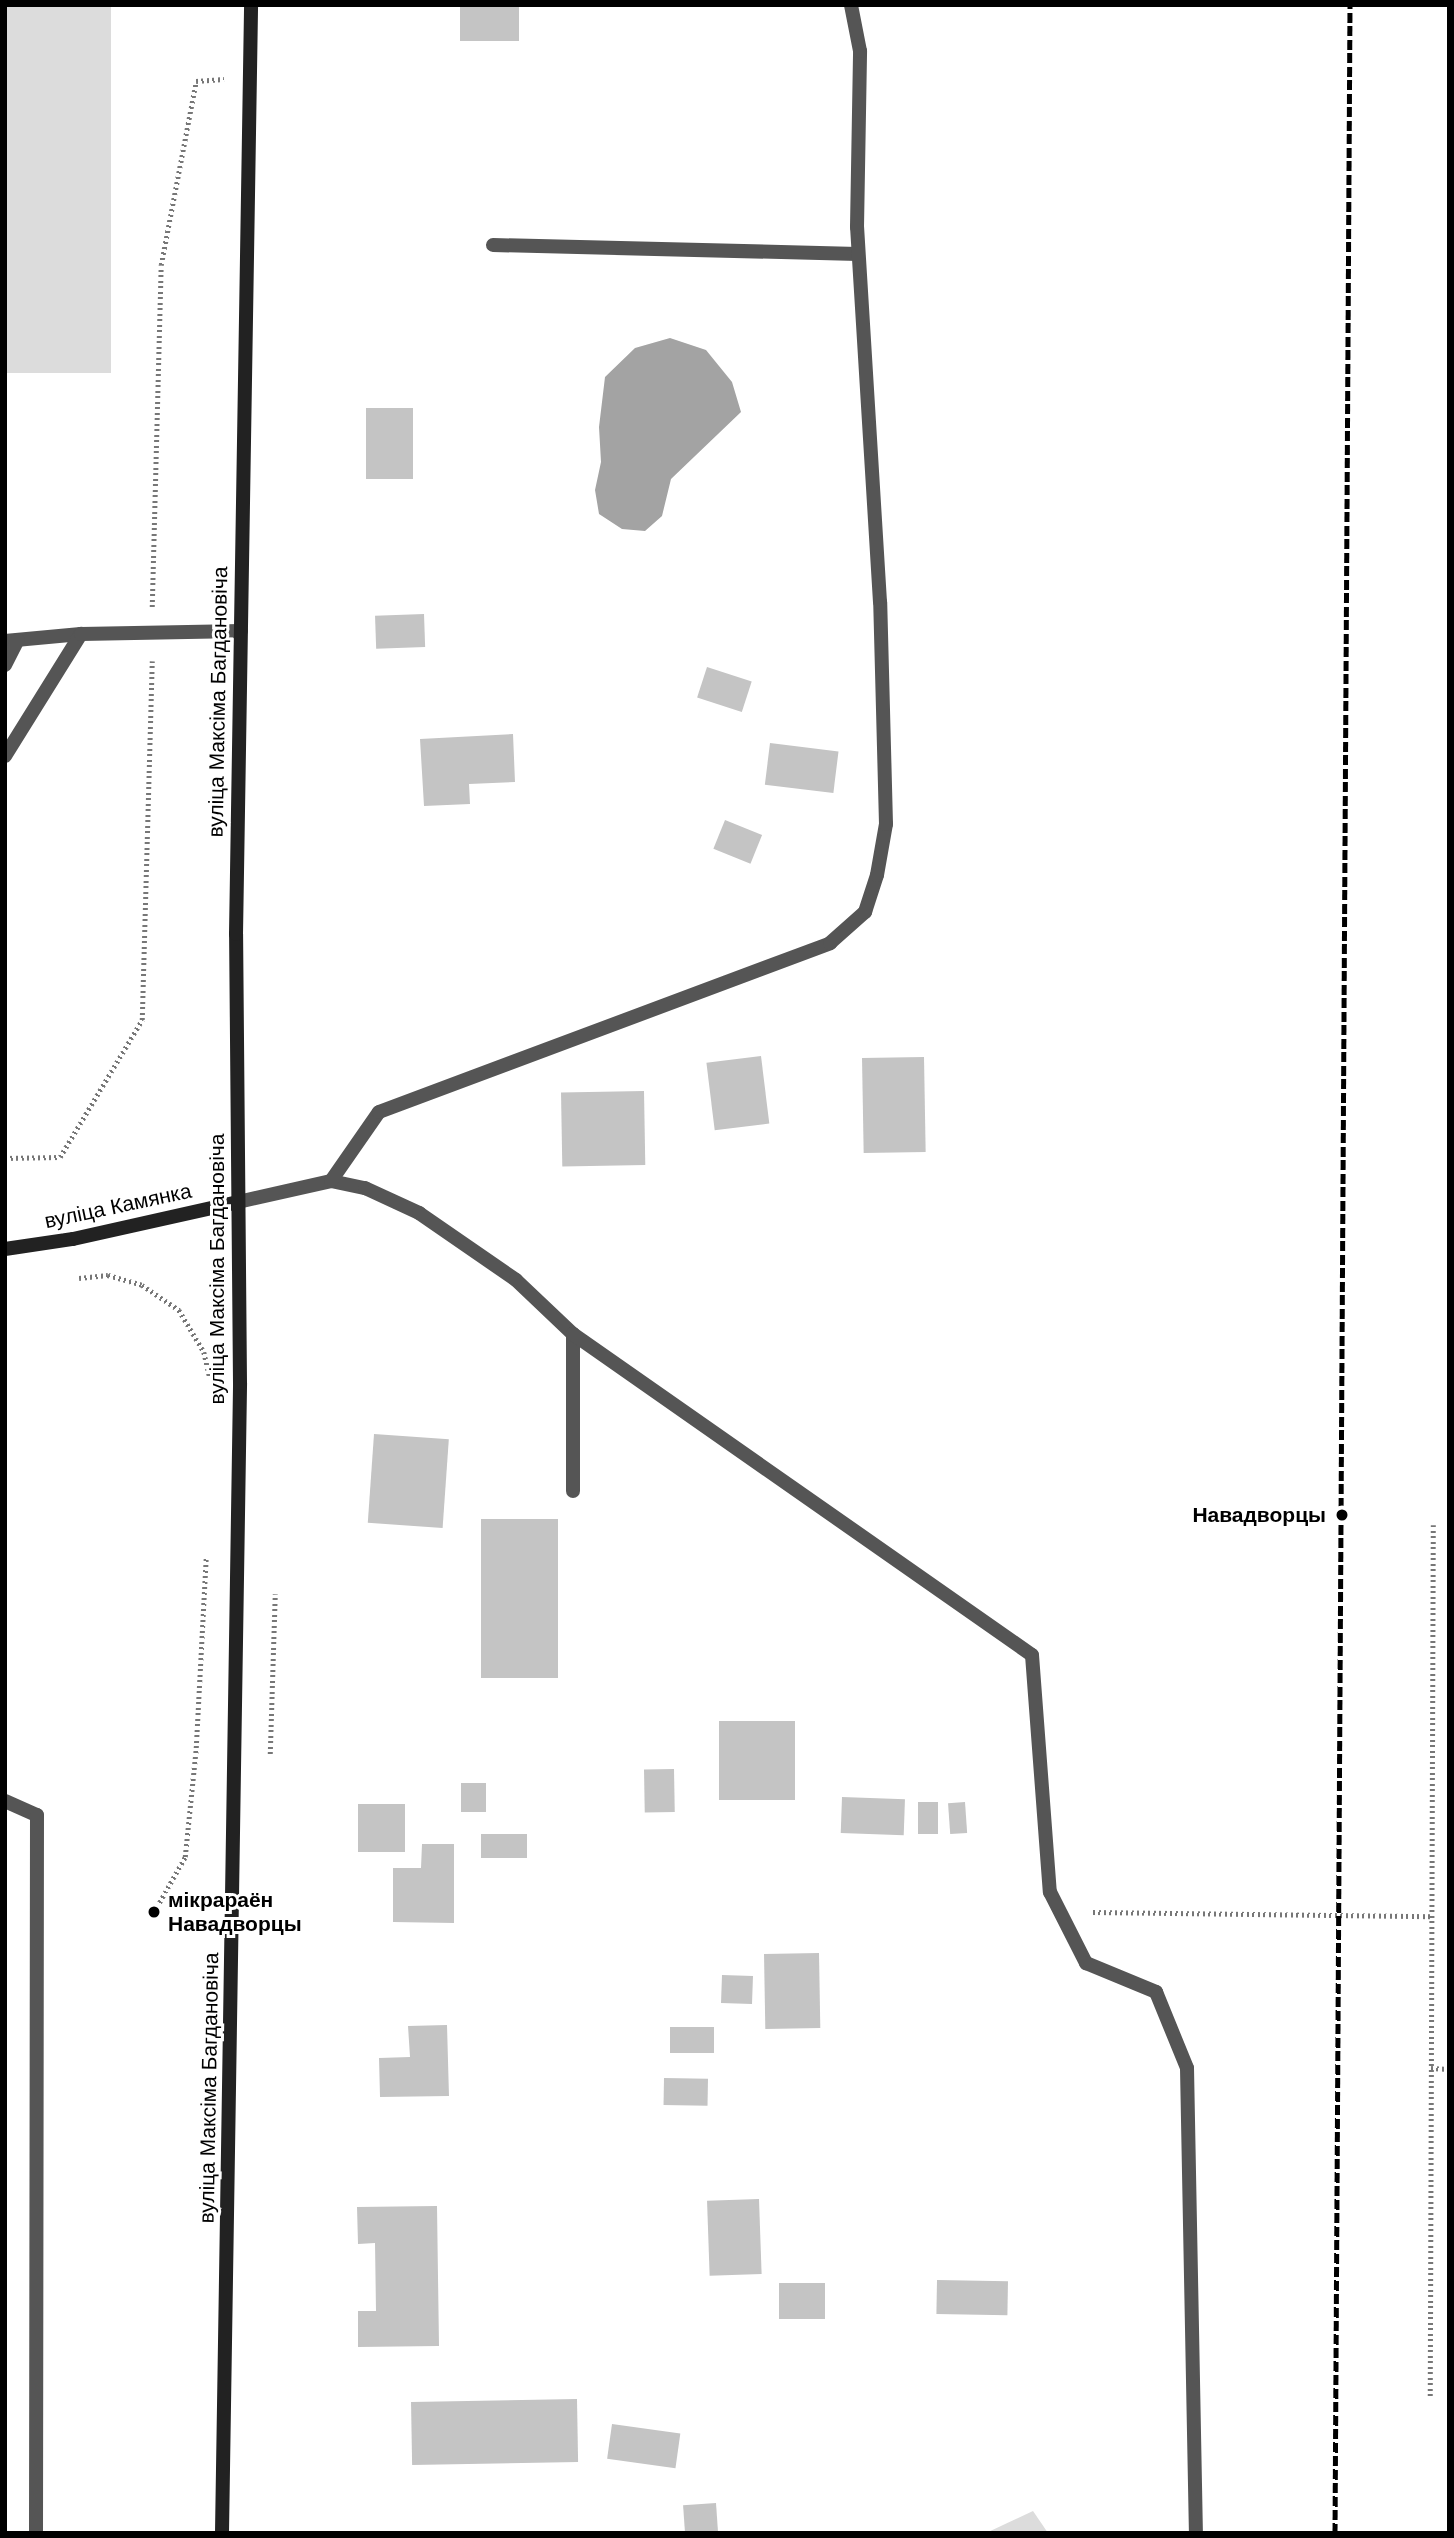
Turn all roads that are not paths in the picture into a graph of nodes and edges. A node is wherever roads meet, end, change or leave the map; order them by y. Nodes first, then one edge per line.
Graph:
1 (251, 5) edge
2 (851, 5) edge
3 (493, 245) dead end
4 (859, 254) junction
5 (241, 631) junction
6 (81, 634) junction
7 (12, 641) edge
8 (6, 663) edge
9 (5, 756) edge
10 (331, 1181) junction
11 (238, 1202) junction
12 (5, 1249) edge
13 (573, 1334) junction
14 (573, 1491) dead end
15 (5, 1801) edge
16 (36, 2533) edge
17 (222, 2533) edge
18 (1196, 2533) edge

1 - 5 main road, вуліца Максіма Багдановіча
2 - 4 street
3 - 4 street
4 - 10 street
5 - 6 street
5 - 11 main road, вуліца Максіма Багдановіча
6 - 7 street
6 - 9 street
7 - 8 street
10 - 11 street
10 - 13 street
11 - 12 main road, вуліца Камянка
11 - 17 main road, вуліца Максіма Багдановіча
13 - 14 street
13 - 18 street
15 - 16 street

